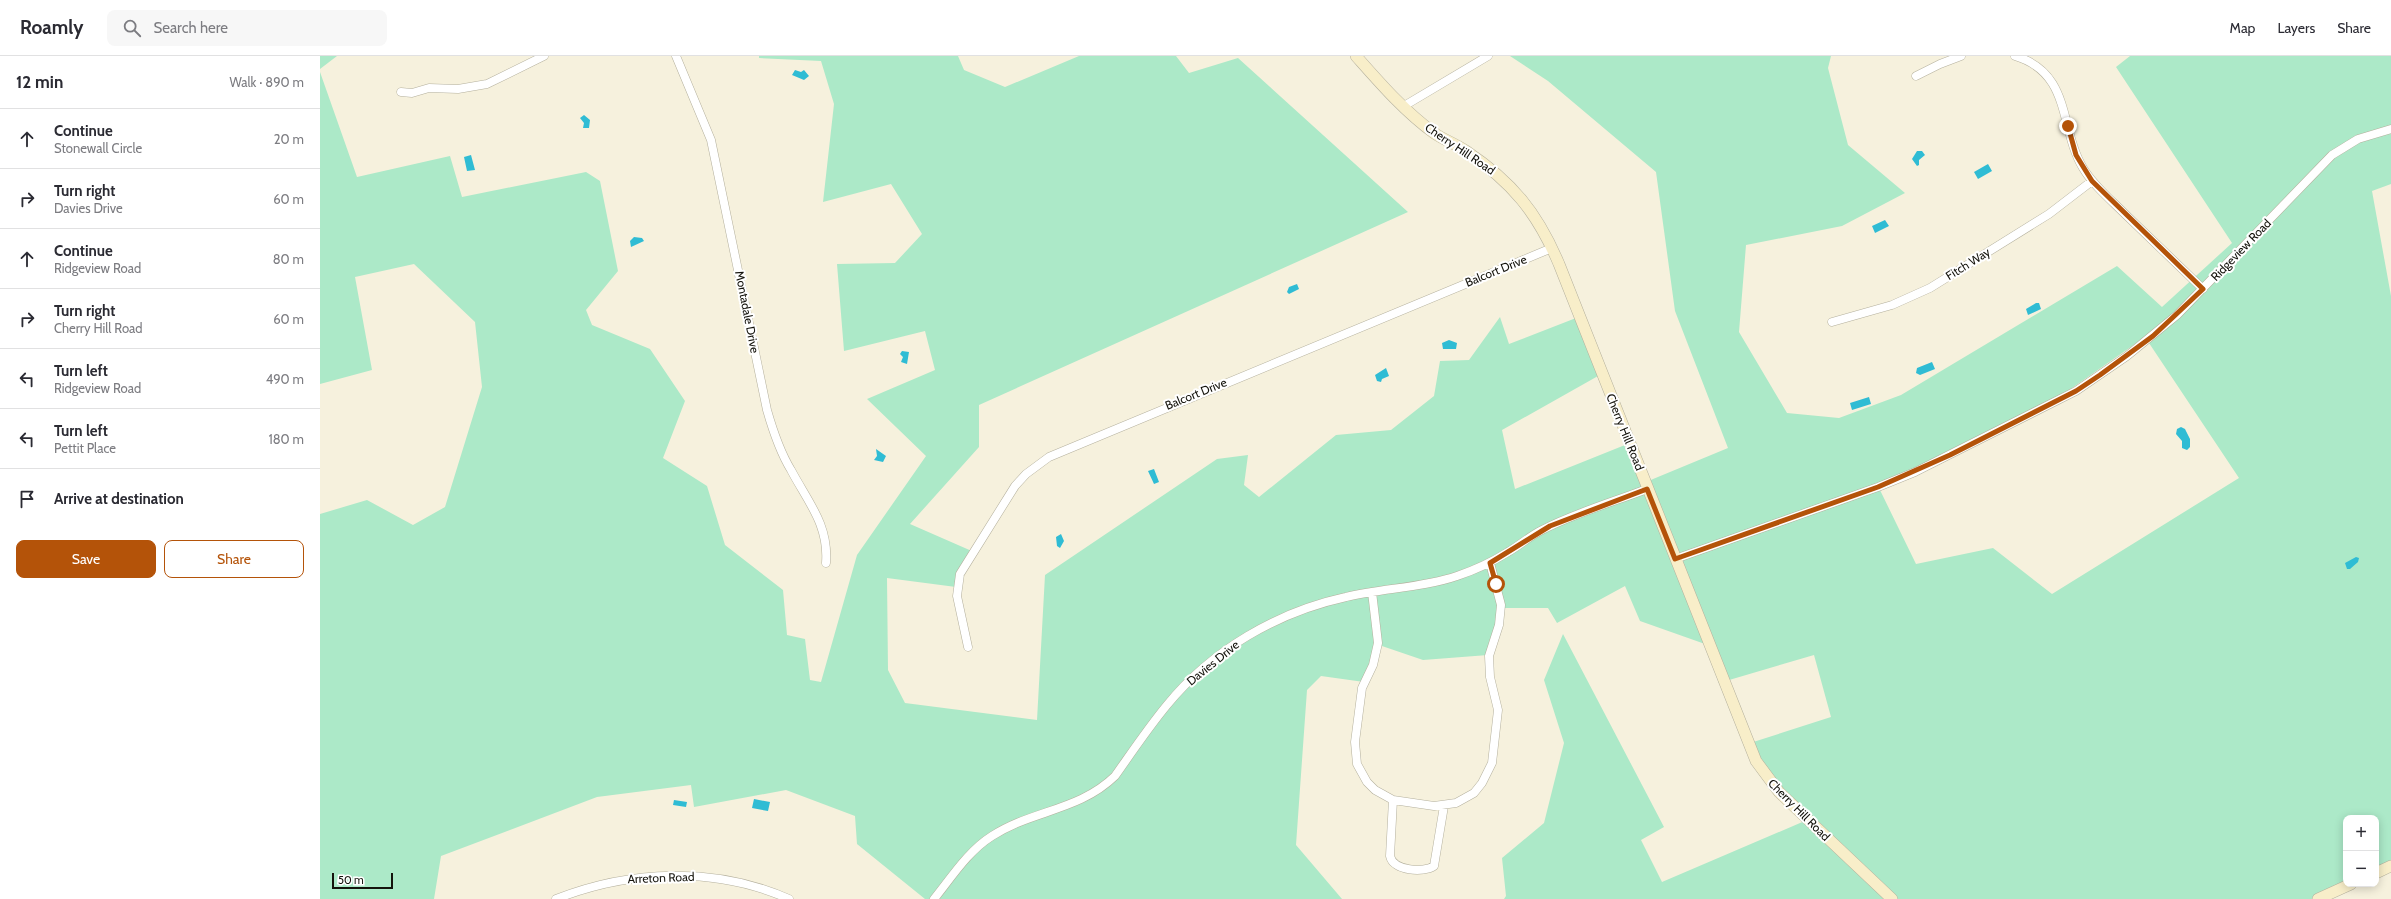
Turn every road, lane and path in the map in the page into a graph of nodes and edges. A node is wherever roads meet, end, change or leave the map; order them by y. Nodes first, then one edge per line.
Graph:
1 (544, 56) edge
2 (676, 56) edge
3 (1356, 56) edge
4 (1488, 56) edge
5 (1961, 56) edge
6 (2015, 56) edge
7 (1916, 76) dead end
8 (401, 92) dead end
9 (1404, 106) junction
10 (2391, 129) edge
11 (2092, 181) junction
12 (1552, 248) junction
13 (2203, 289) junction
14 (1832, 322) dead end
15 (1647, 489) junction
16 (1675, 559) junction
17 (826, 563) dead end
18 (1490, 563) junction
19 (1372, 592) junction
20 (968, 648) dead end
21 (1393, 800) junction
22 (1444, 806) junction
23 (2391, 866) edge
24 (2379, 872) edge
25 (2344, 887) edge
26 (556, 899) edge
27 (789, 899) edge
28 (934, 899) edge
29 (1892, 899) edge
30 (2318, 899) edge

1 - 8 street
2 - 17 street, Montadale Drive
3 - 9 street, Cherry Hill Road
4 - 9 street
5 - 7 street
6 - 11 street
9 - 12 street, Cherry Hill Road
10 - 13 street, Ridgeview Road
11 - 13 street
11 - 14 street, Fitch Way
12 - 15 street, Cherry Hill Road
12 - 20 street, Balcort Drive
13 - 16 street, Ridgeview Road
15 - 16 street, Cherry Hill Road
15 - 18 street, Davies Drive
16 - 29 street, Cherry Hill Road
18 - 19 street, Davies Drive
18 - 22 street
19 - 21 street
19 - 28 street, Davies Drive
21 - 22 street
21 - 22 street
23 - 24 street
25 - 30 street
26 - 27 street, Arreton Road

